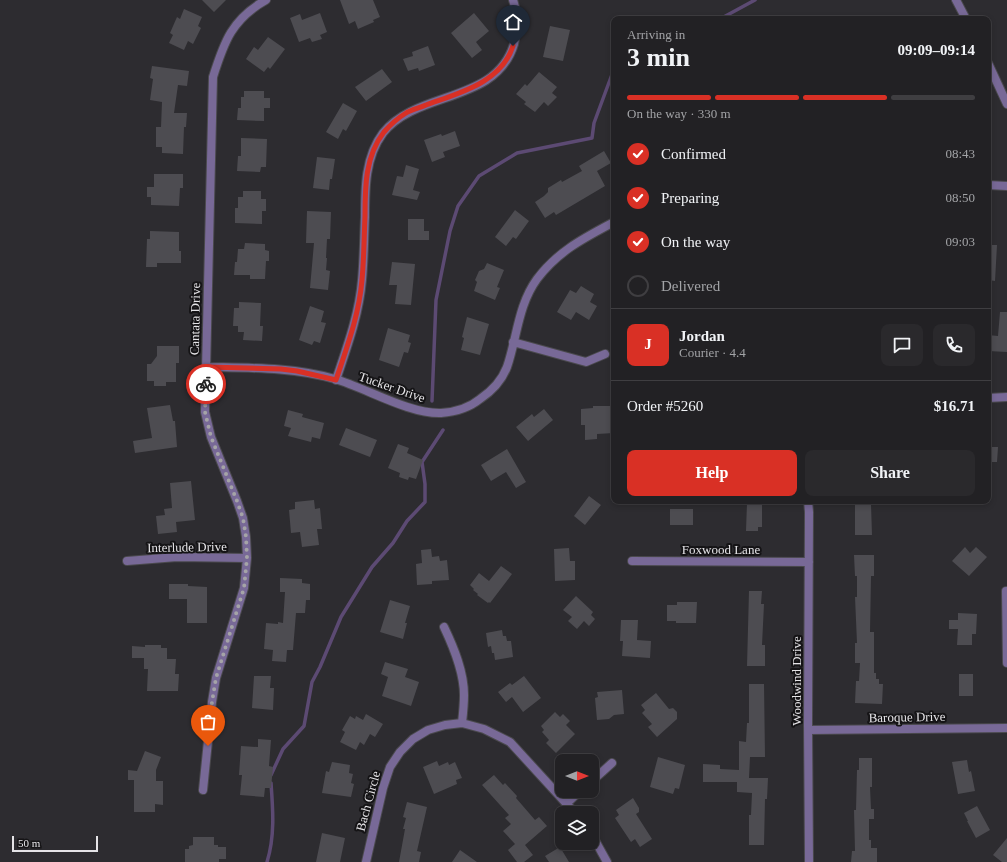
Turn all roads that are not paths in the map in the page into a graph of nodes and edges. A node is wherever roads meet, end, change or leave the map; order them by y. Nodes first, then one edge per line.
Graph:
1 (266, 0) edge
2 (513, 0) edge
3 (956, 0) edge
4 (964, 16) edge
5 (991, 69) edge
6 (1007, 104) edge
7 (991, 185) edge
8 (1007, 186) edge
9 (611, 224) edge
10 (513, 342) junction
11 (605, 354) dead end
12 (206, 367) junction
13 (336, 380) junction
14 (1007, 397) edge
15 (991, 398) edge
16 (809, 504) edge
17 (247, 558) junction
18 (127, 561) dead end
19 (632, 561) dead end
20 (809, 562) junction
21 (1006, 591) edge
22 (444, 627) dead end
23 (1007, 661) edge
24 (462, 723) junction
25 (1007, 728) edge
26 (808, 730) junction
27 (612, 763) dead end
28 (599, 774) edge
29 (203, 790) dead end
30 (572, 798) edge
31 (567, 803) junction
32 (569, 806) edge
33 (599, 848) edge
34 (366, 862) edge
35 (607, 862) edge
36 (809, 862) edge

1 - 12 street, Cantata Drive
2 - 13 street
3 - 4 street
5 - 6 street
7 - 8 street
9 - 10 street, Tucker Drive
10 - 11 street
10 - 13 street, Tucker Drive
12 - 13 street, Tucker Drive
12 - 17 street, Cantata Drive
14 - 15 street
16 - 20 street, Woodwind Drive
17 - 18 street, Interlude Drive
17 - 29 street, Cantata Drive
19 - 20 street, Foxwood Lane
20 - 26 street, Woodwind Drive
21 - 23 street
22 - 24 street
24 - 31 street, Bach Circle
24 - 34 street, Bach Circle
25 - 26 street, Baroque Drive
26 - 36 street, Woodwind Drive
27 - 28 street
30 - 31 street
31 - 32 street, Bach Circle
33 - 35 street

